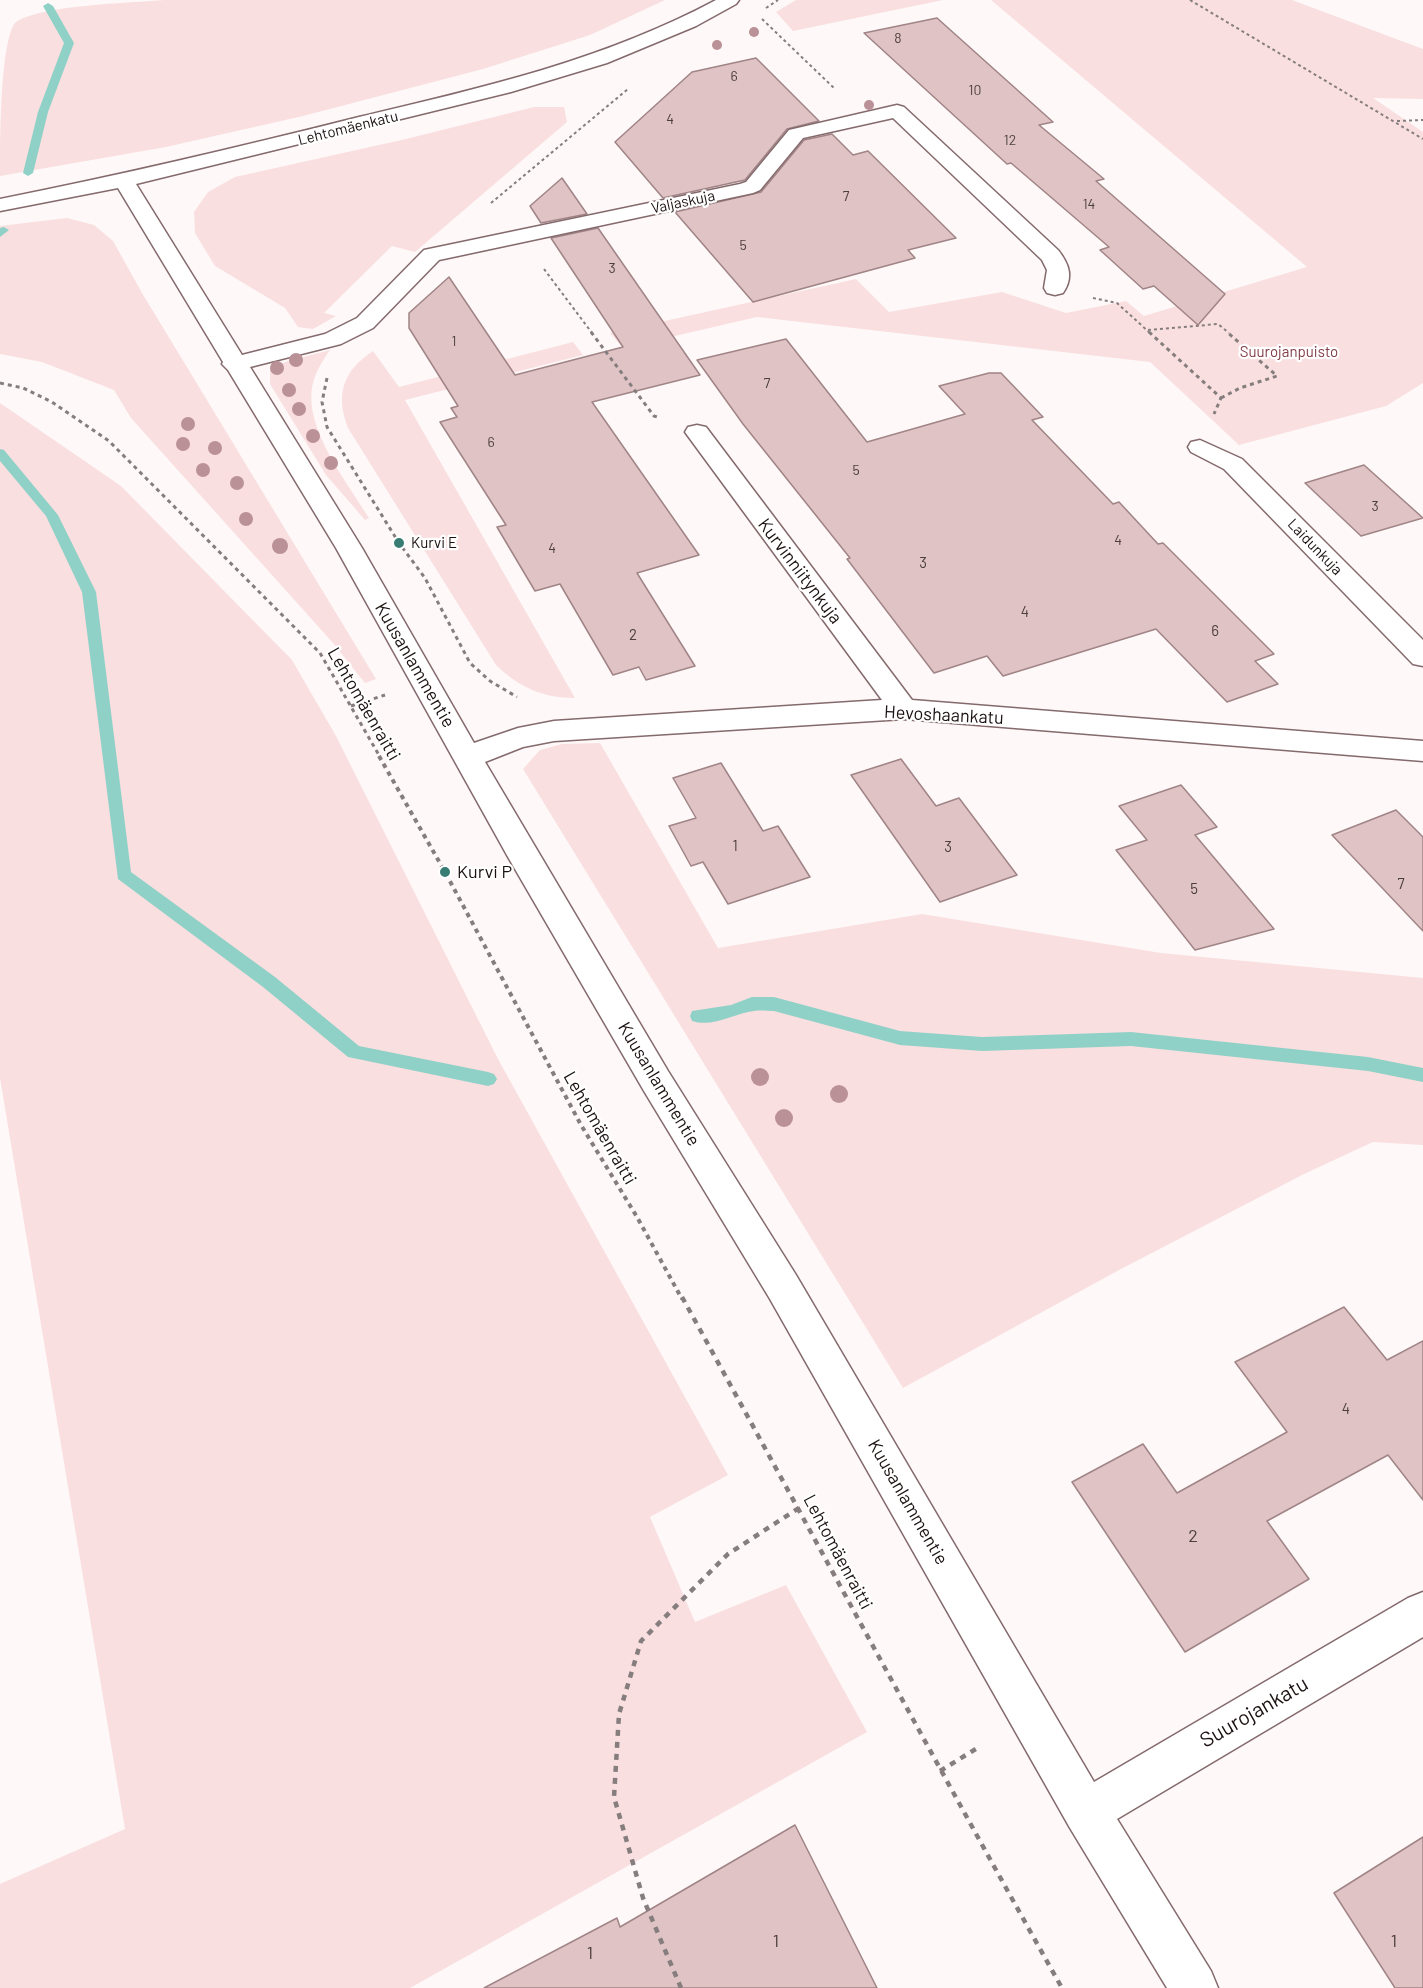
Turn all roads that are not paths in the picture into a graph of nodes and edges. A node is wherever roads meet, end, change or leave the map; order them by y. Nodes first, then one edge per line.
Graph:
1 (730, 0) edge
2 (124, 181) junction
3 (0, 206) edge
4 (1055, 288) road end
5 (234, 364) junction
6 (697, 432) road end
7 (1200, 447) road end
8 (1423, 657) edge
9 (903, 710) junction
10 (1423, 751) edge
11 (468, 757) junction
12 (1423, 1613) edge
13 (1086, 1812) junction
14 (1194, 1988) edge

1 - 2 street, Lehtomäenkatu
2 - 3 street, Lehtomäenkatu
2 - 5 street, Kuusanlammentie
4 - 5 street, Valjaskuja
5 - 11 street, Kuusanlammentie
6 - 9 street, Kurvinniitynkuja
7 - 8 street, Laidunkuja
9 - 10 street, Hevoshaankatu
9 - 11 street, Hevoshaankatu
11 - 13 street, Kuusanlammentie
12 - 13 street, Suurojankatu
13 - 14 street, Kuusanlammentie

